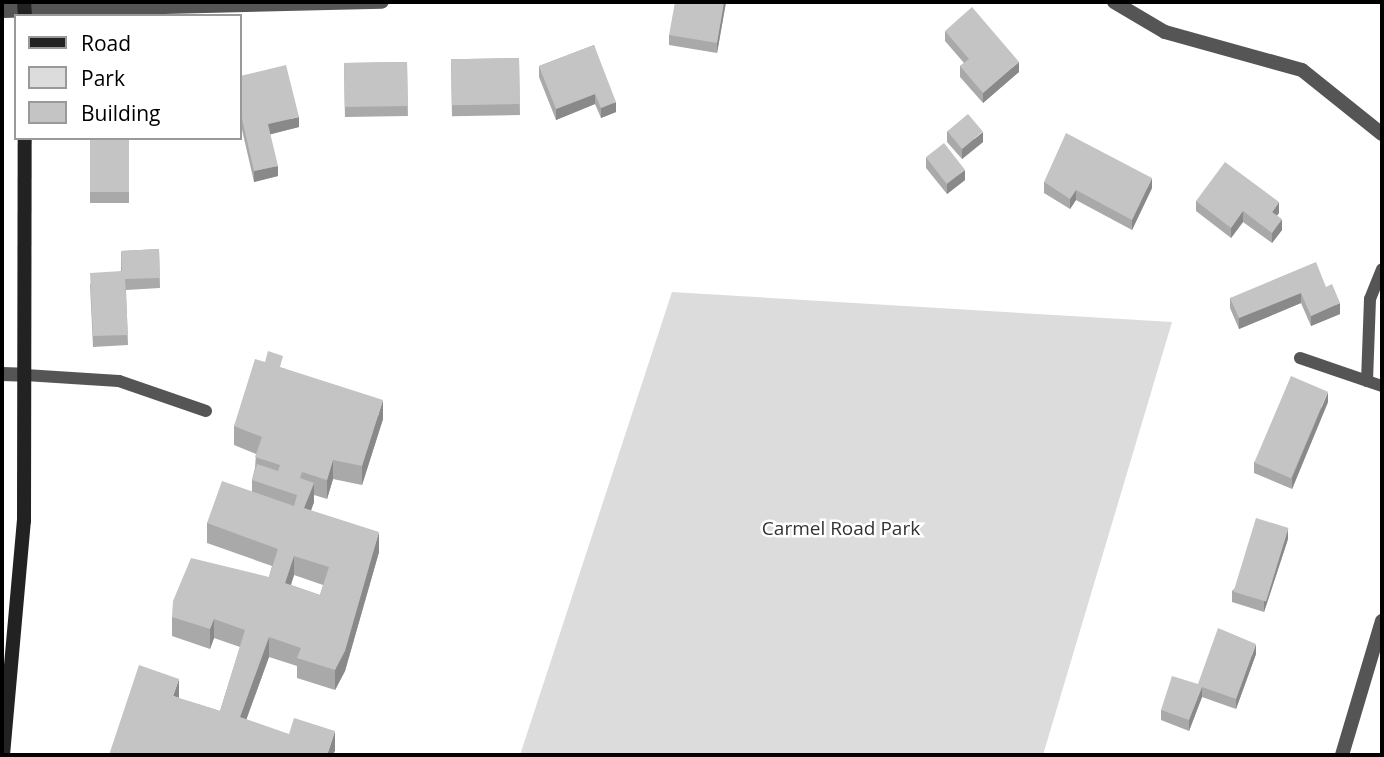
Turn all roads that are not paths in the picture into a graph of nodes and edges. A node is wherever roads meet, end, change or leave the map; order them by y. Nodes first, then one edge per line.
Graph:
1 (383, 2) edge
2 (1114, 2) edge
3 (25, 8) edge
4 (2, 11) edge
5 (1382, 134) edge
6 (25, 140) edge
7 (1382, 269) edge
8 (1300, 358) dead end
9 (2, 374) edge
10 (25, 375) junction
11 (1367, 381) junction
12 (1382, 386) edge
13 (206, 411) dead end
14 (1382, 621) edge
15 (3, 755) edge
16 (1342, 755) edge

1 - 3 street
2 - 5 street
3 - 4 street
6 - 10 main road
7 - 11 lane
8 - 11 lane
9 - 10 street
10 - 13 lane
10 - 15 main road
11 - 12 lane
14 - 16 street

